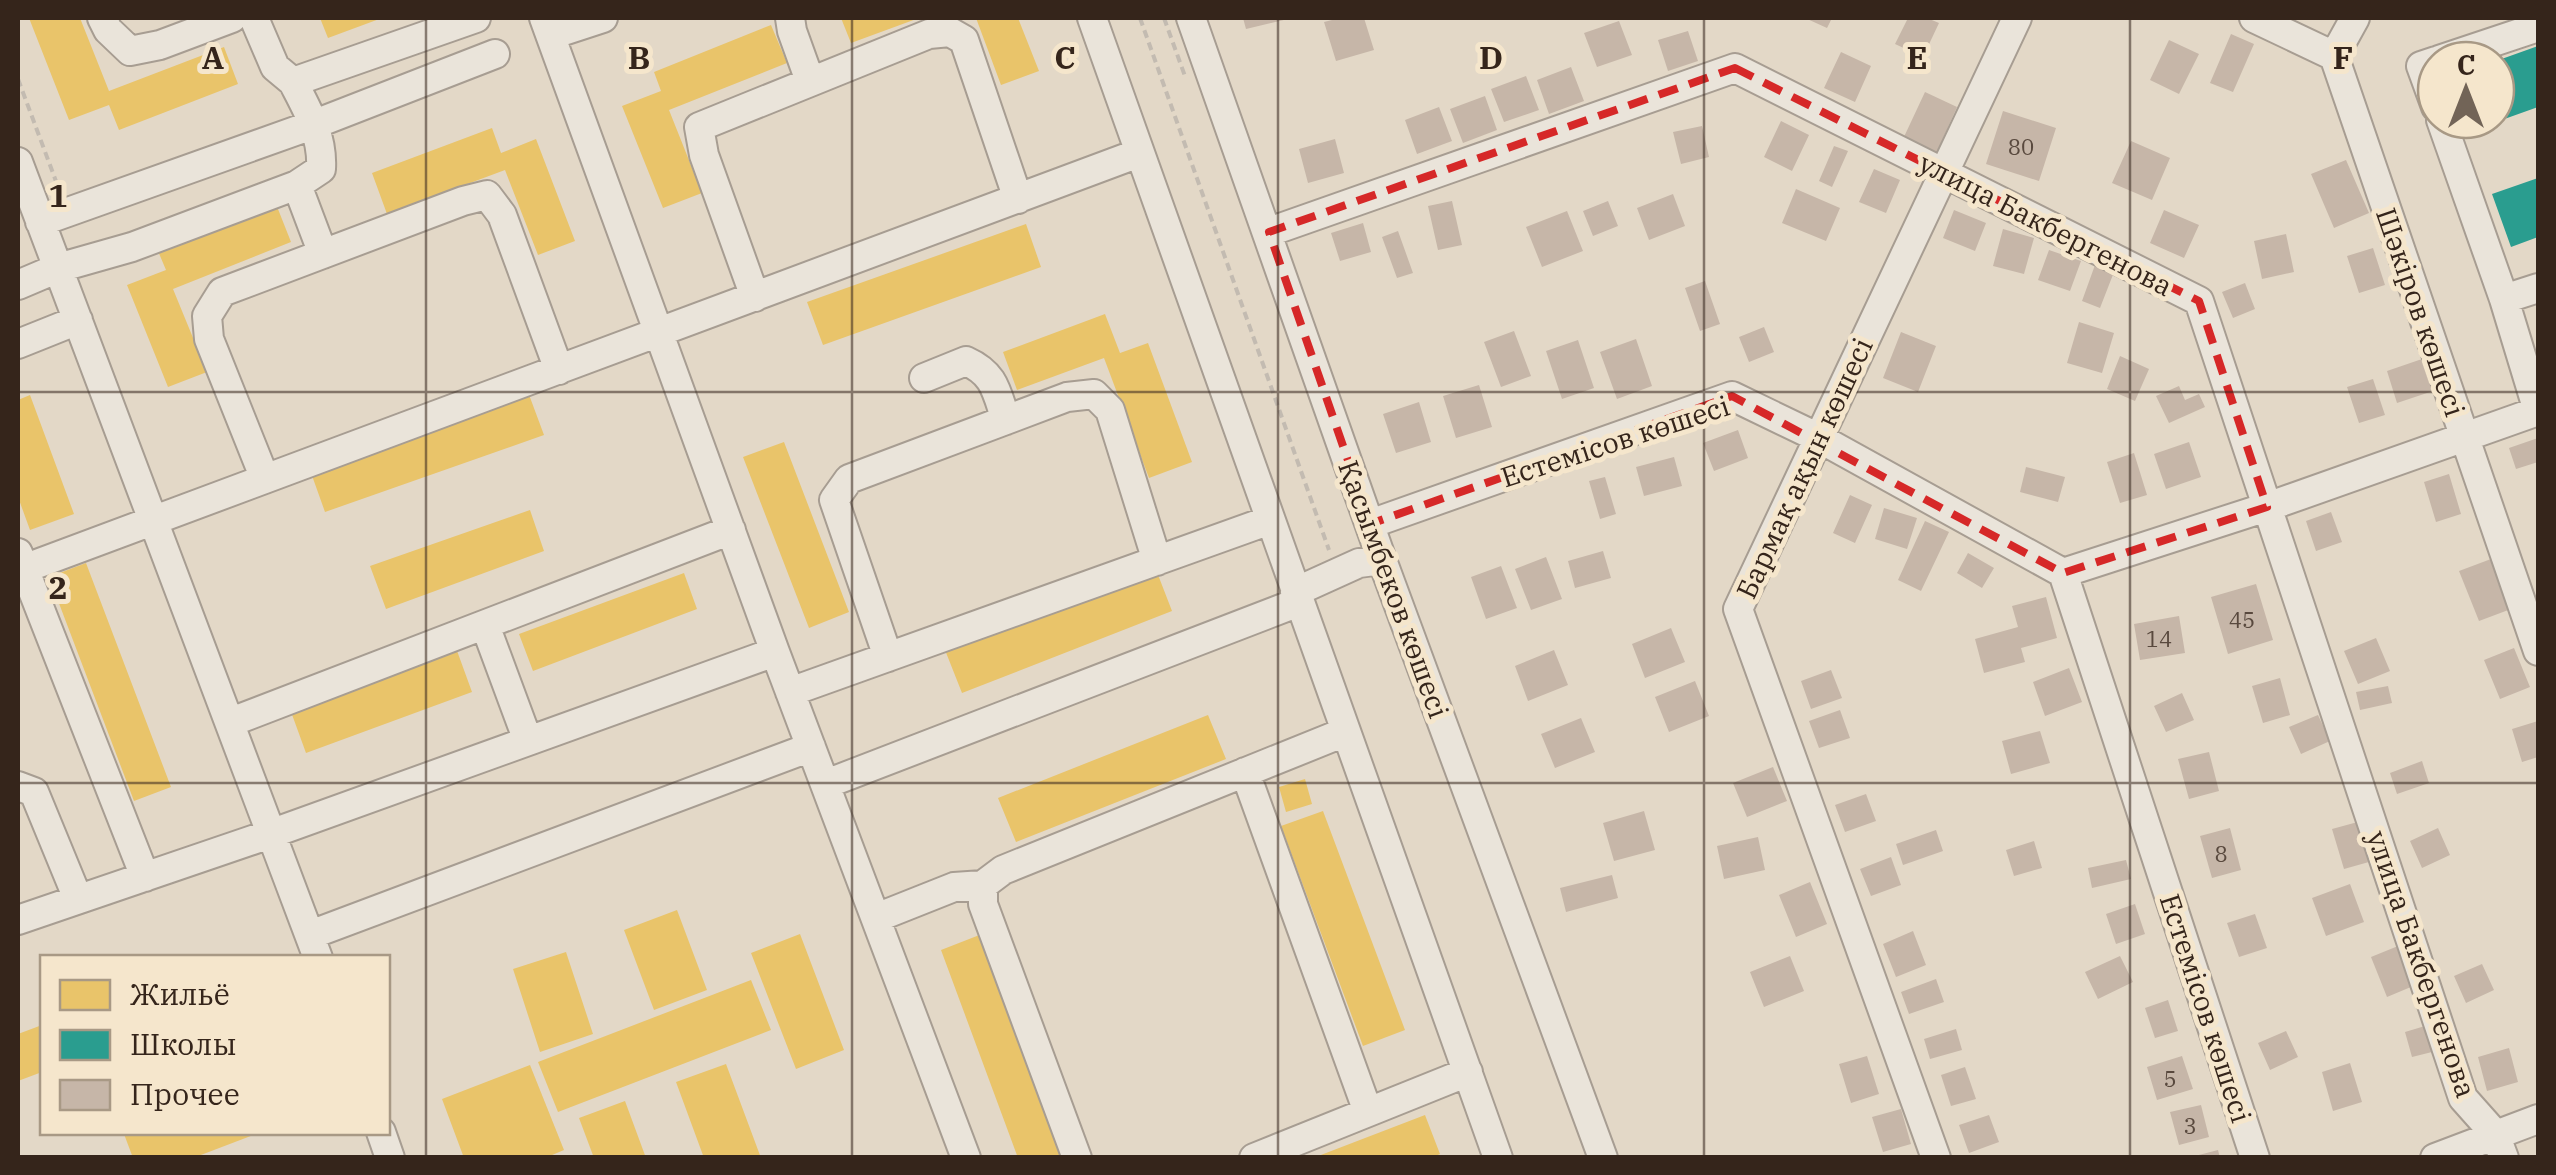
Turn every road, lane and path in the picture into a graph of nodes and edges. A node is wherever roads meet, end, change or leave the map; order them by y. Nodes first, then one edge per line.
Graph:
1 (102, 18) edge
2 (232, 18) edge
3 (254, 18) edge
4 (476, 18) edge
5 (602, 18) edge
6 (790, 18) edge
7 (1092, 18) edge
8 (1140, 18) edge
9 (1192, 18) edge
10 (2017, 18) edge
11 (2254, 18) edge
12 (2355, 18) edge
13 (548, 26) edge
14 (2538, 27) edge
15 (2500, 40) edge
16 (495, 54) dead end
17 (2334, 56) junction
18 (18, 79) edge
19 (810, 81) junction
20 (293, 82) junction
21 (315, 124) junction
22 (2447, 140) edge
23 (1140, 153) junction
24 (18, 162) edge
25 (1943, 172) junction
26 (297, 185) junction
27 (1018, 199) junction
28 (67, 212) junction
29 (40, 222) junction
30 (1268, 232) junction
31 (323, 254) junction
32 (58, 268) junction
33 (18, 285) edge
34 (2538, 288) edge
35 (754, 296) junction
36 (2504, 300) junction
37 (78, 320) junction
38 (660, 332) junction
39 (18, 344) edge
40 (559, 370) junction
41 (924, 378) dead end
42 (2538, 411) edge
43 (1006, 420) junction
44 (2463, 436) junction
45 (1817, 437) junction
46 (264, 479) junction
47 (2268, 507) junction
48 (154, 520) junction
49 (1270, 520) junction
50 (1370, 524) junction
51 (731, 530) junction
52 (1157, 560) junction
53 (1382, 560) junction
54 (20, 564) edge
55 (1337, 573) junction
56 (2063, 573) junction
57 (1297, 597) junction
58 (484, 625) junction
59 (2538, 651) edge
60 (775, 652) junction
61 (888, 657) junction
62 (790, 692) junction
63 (231, 722) junction
64 (1346, 732) junction
65 (528, 741) junction
66 (811, 747) junction
67 (1245, 772) junction
68 (826, 784) junction
69 (18, 786) edge
70 (273, 833) junction
71 (144, 877) junction
72 (984, 884) junction
73 (78, 899) junction
74 (876, 918) junction
75 (18, 920) edge
76 (314, 946) edge
77 (1468, 1072) junction
78 (1368, 1112) junction
79 (2538, 1119) edge
80 (2500, 1146) edge
81 (966, 1158) edge
82 (1077, 1158) edge
83 (1254, 1158) edge
84 (1498, 1158) edge
85 (1604, 1158) edge
86 (1936, 1158) edge
87 (2255, 1158) edge
88 (2435, 1158) edge

1 - 2 street
3 - 20 street
4 - 20 street
5 - 13 street
6 - 19 street
7 - 23 street
8 - 55 path
9 - 30 street, Қасымбеков көшесі
10 - 25 street, Бармақ ақын көшесі
11 - 17 street
12 - 17 street
13 - 38 street
14 - 15 street
16 - 21 street
17 - 44 street, Шәкіров көшесі
18 - 28 path
19 - 27 street
19 - 35 street
20 - 21 street
21 - 26 street
21 - 28 street
22 - 36 street
23 - 27 street
23 - 49 street
24 - 29 street
25 - 30 street, улица Бакбергенова
25 - 45 street, Бармақ ақын көшесі
25 - 47 street, улица Бакбергенова
26 - 31 street
26 - 32 street
27 - 35 street
28 - 29 street
29 - 32 street
30 - 50 street, Қасымбеков көшесі
31 - 40 street
31 - 46 street
32 - 33 street
32 - 37 street
34 - 36 street
35 - 38 street
36 - 42 street
37 - 39 street
37 - 48 street
38 - 40 street
38 - 51 street
40 - 46 street
41 - 43 street
42 - 44 street
43 - 52 street
43 - 61 street
44 - 47 street
44 - 59 street, Шәкіров көшесі
45 - 50 street, Естемісов көшесі
45 - 56 street, Естемісов көшесі
45 - 86 street, Бармақ ақын көшесі
46 - 48 street
47 - 56 street
47 - 80 street, улица Бакбергенова
48 - 54 street
48 - 63 street
49 - 52 street
49 - 57 street
50 - 53 street, Қасымбеков көшесі
51 - 58 street
51 - 60 street
52 - 61 street
53 - 55 street
53 - 85 street, Қасымбеков көшесі
54 - 71 street
55 - 57 street
56 - 87 street, Естемісов көшесі
57 - 64 street
57 - 68 street
58 - 63 street
58 - 65 street
60 - 62 street
60 - 65 street
61 - 62 street
62 - 66 street
63 - 70 street
64 - 67 street
64 - 77 street
65 - 70 street
66 - 68 street
66 - 76 street
67 - 72 street
67 - 78 street
68 - 74 street
69 - 73 street
70 - 71 street
70 - 76 street
71 - 73 street
72 - 74 street
72 - 82 street
73 - 75 street
74 - 81 street
77 - 78 street
77 - 84 street
78 - 83 street
79 - 80 street
80 - 88 street

